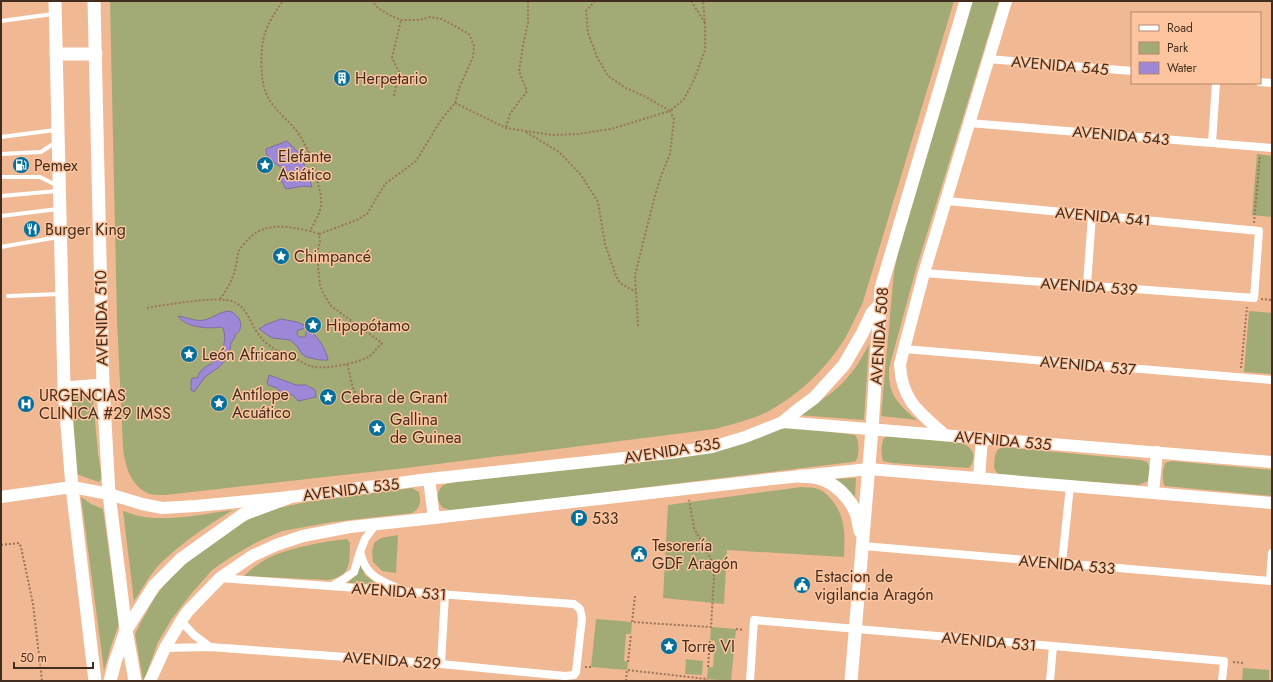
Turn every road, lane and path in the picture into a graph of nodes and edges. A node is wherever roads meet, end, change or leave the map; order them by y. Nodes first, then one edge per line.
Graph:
1 (94, 1) edge
2 (283, 1) edge
3 (372, 1) edge
4 (528, 1) edge
5 (595, 1) edge
6 (691, 1) edge
7 (703, 1) edge
8 (966, 1) edge
9 (1006, 1) edge
10 (55, 7) edge
11 (401, 20) junction
12 (1, 21) edge
13 (705, 24) junction
14 (56, 54) junction
15 (96, 54) junction
16 (988, 59) junction
17 (1131, 71) edge
18 (1261, 82) edge
19 (1272, 83) edge
20 (1216, 84) edge
21 (394, 96) dead end
22 (455, 103) junction
23 (670, 111) junction
24 (970, 123) junction
25 (506, 128) junction
26 (525, 131) junction
27 (58, 135) junction
28 (1, 137) edge
29 (1212, 143) junction
30 (1260, 147) junction
31 (1272, 148) edge
32 (1, 154) edge
33 (1, 177) edge
34 (60, 189) junction
35 (1, 196) edge
36 (947, 201) junction
37 (60, 208) junction
38 (1092, 215) junction
39 (1, 216) edge
40 (1256, 230) junction
41 (310, 231) junction
42 (319, 234) junction
43 (60, 236) junction
44 (1, 247) edge
45 (924, 273) junction
46 (1087, 285) junction
47 (636, 292) junction
48 (62, 294) junction
49 (8, 296) dead end
50 (1251, 298) junction
51 (220, 299) junction
52 (881, 304) junction
53 (147, 308) dead end
54 (638, 326) dead end
55 (904, 349) junction
56 (347, 364) junction
57 (1240, 378) junction
58 (1272, 380) edge
59 (103, 385) junction
60 (64, 388) junction
61 (370, 402) dead end
62 (784, 422) junction
63 (872, 429) junction
64 (945, 435) junction
65 (982, 438) junction
66 (1157, 452) junction
67 (1272, 462) edge
68 (869, 469) junction
69 (800, 476) junction
70 (979, 478) junction
71 (428, 479) junction
72 (1070, 486) junction
73 (72, 487) junction
74 (688, 489) junction
75 (1153, 493) junction
76 (110, 494) junction
77 (1, 497) edge
78 (290, 497) junction
79 (1272, 503) edge
80 (434, 518) junction
81 (376, 524) junction
82 (1, 545) edge
83 (863, 546) junction
84 (360, 552) junction
85 (1272, 553) edge
86 (1062, 563) junction
87 (220, 578) junction
88 (331, 586) junction
89 (404, 591) junction
90 (445, 594) junction
91 (635, 596) dead end
92 (181, 620) junction
93 (856, 629) junction
94 (126, 630) junction
95 (631, 634) dead end
96 (710, 640) dead end
97 (1053, 646) junction
98 (210, 647) junction
99 (165, 648) junction
100 (628, 662) dead end
101 (440, 664) junction
102 (708, 667) dead end
103 (574, 675) joint
104 (42, 681) edge
105 (95, 681) edge
106 (110, 681) edge
107 (135, 681) edge
108 (150, 681) edge
109 (626, 681) edge
110 (707, 681) edge
111 (750, 681) edge
112 (851, 681) edge
113 (1050, 681) edge
114 (1222, 681) edge

1 - 15 main road, AVENIDA 510
2 - 41 path
3 - 11 path
4 - 25 path
5 - 23 path
6 - 13 path
7 - 13 path
8 - 52 main road, AVENIDA 508
9 - 16 street, AVENIDA 508
10 - 12 lane
10 - 14 main road
11 - 21 path
11 - 22 path
13 - 23 path
14 - 15 main road
14 - 27 main road
15 - 59 main road, AVENIDA 510
16 - 17 street, AVENIDA 545
16 - 24 street, AVENIDA 508
18 - 19 street
20 - 29 street
22 - 25 path
22 - 42 path
23 - 26 path
23 - 47 path
24 - 29 street, AVENIDA 543
24 - 36 street, AVENIDA 508
25 - 26 path
26 - 47 path
27 - 28 lane
27 - 32 lane
27 - 34 main road
29 - 30 street, AVENIDA 543
30 - 31 street, AVENIDA 543
30 - 40 path
33 - 34 lane
34 - 35 lane
34 - 37 main road
36 - 38 street, AVENIDA 541
36 - 45 street, AVENIDA 508
37 - 39 lane
37 - 43 main road
38 - 40 street, AVENIDA 541
38 - 46 street
40 - 50 street
41 - 42 path
41 - 51 path
42 - 56 path
43 - 44 lane
43 - 48 main road
45 - 46 street, AVENIDA 539
45 - 55 street, AVENIDA 508
46 - 50 street, AVENIDA 539
47 - 54 path
48 - 49 lane
48 - 60 main road
50 - 57 path
51 - 53 path
51 - 56 path
52 - 62 main road
52 - 63 main road, AVENIDA 508
55 - 57 street, AVENIDA 537
55 - 64 street, AVENIDA 508
56 - 61 path
57 - 58 street, AVENIDA 537
59 - 60 main road
59 - 76 main road, AVENIDA 510
60 - 73 main road
62 - 63 street, AVENIDA 535
62 - 71 street, AVENIDA 535
63 - 64 street, AVENIDA 535
63 - 68 main road, AVENIDA 508
64 - 65 street, AVENIDA 535
65 - 66 street, AVENIDA 535
65 - 70 street
66 - 67 street, AVENIDA 535
66 - 75 street
68 - 69 street
68 - 70 street
68 - 83 main road, AVENIDA 508
69 - 74 street
69 - 83 main road
70 - 72 street
71 - 78 street, AVENIDA 535
71 - 80 street
72 - 75 street
72 - 86 street
73 - 76 street, AVENIDA 535
73 - 77 street, AVENIDA 535
73 - 105 main road
74 - 80 street
74 - 91 path
75 - 79 street
76 - 78 street, AVENIDA 535
76 - 94 main road, AVENIDA 510
78 - 94 main road
80 - 81 street
81 - 84 street
81 - 87 street
82 - 104 path
83 - 86 street, AVENIDA 533
83 - 93 main road, AVENIDA 508
84 - 88 street
84 - 89 street
85 - 86 street, AVENIDA 533
87 - 88 street, AVENIDA 531
87 - 92 street
88 - 89 street, AVENIDA 531
89 - 90 street, AVENIDA 531
90 - 101 street
90 - 103 street, AVENIDA 531
92 - 98 street
92 - 99 street
93 - 97 street, AVENIDA 531
93 - 111 street, AVENIDA 531
93 - 112 main road, AVENIDA 508
94 - 106 main road
94 - 107 main road, AVENIDA 510
95 - 100 path
96 - 102 path
97 - 113 street
97 - 114 street, AVENIDA 531
98 - 99 street, AVENIDA 529
98 - 101 street, AVENIDA 529
99 - 108 street
101 - 103 street, AVENIDA 529
109 - 110 path

